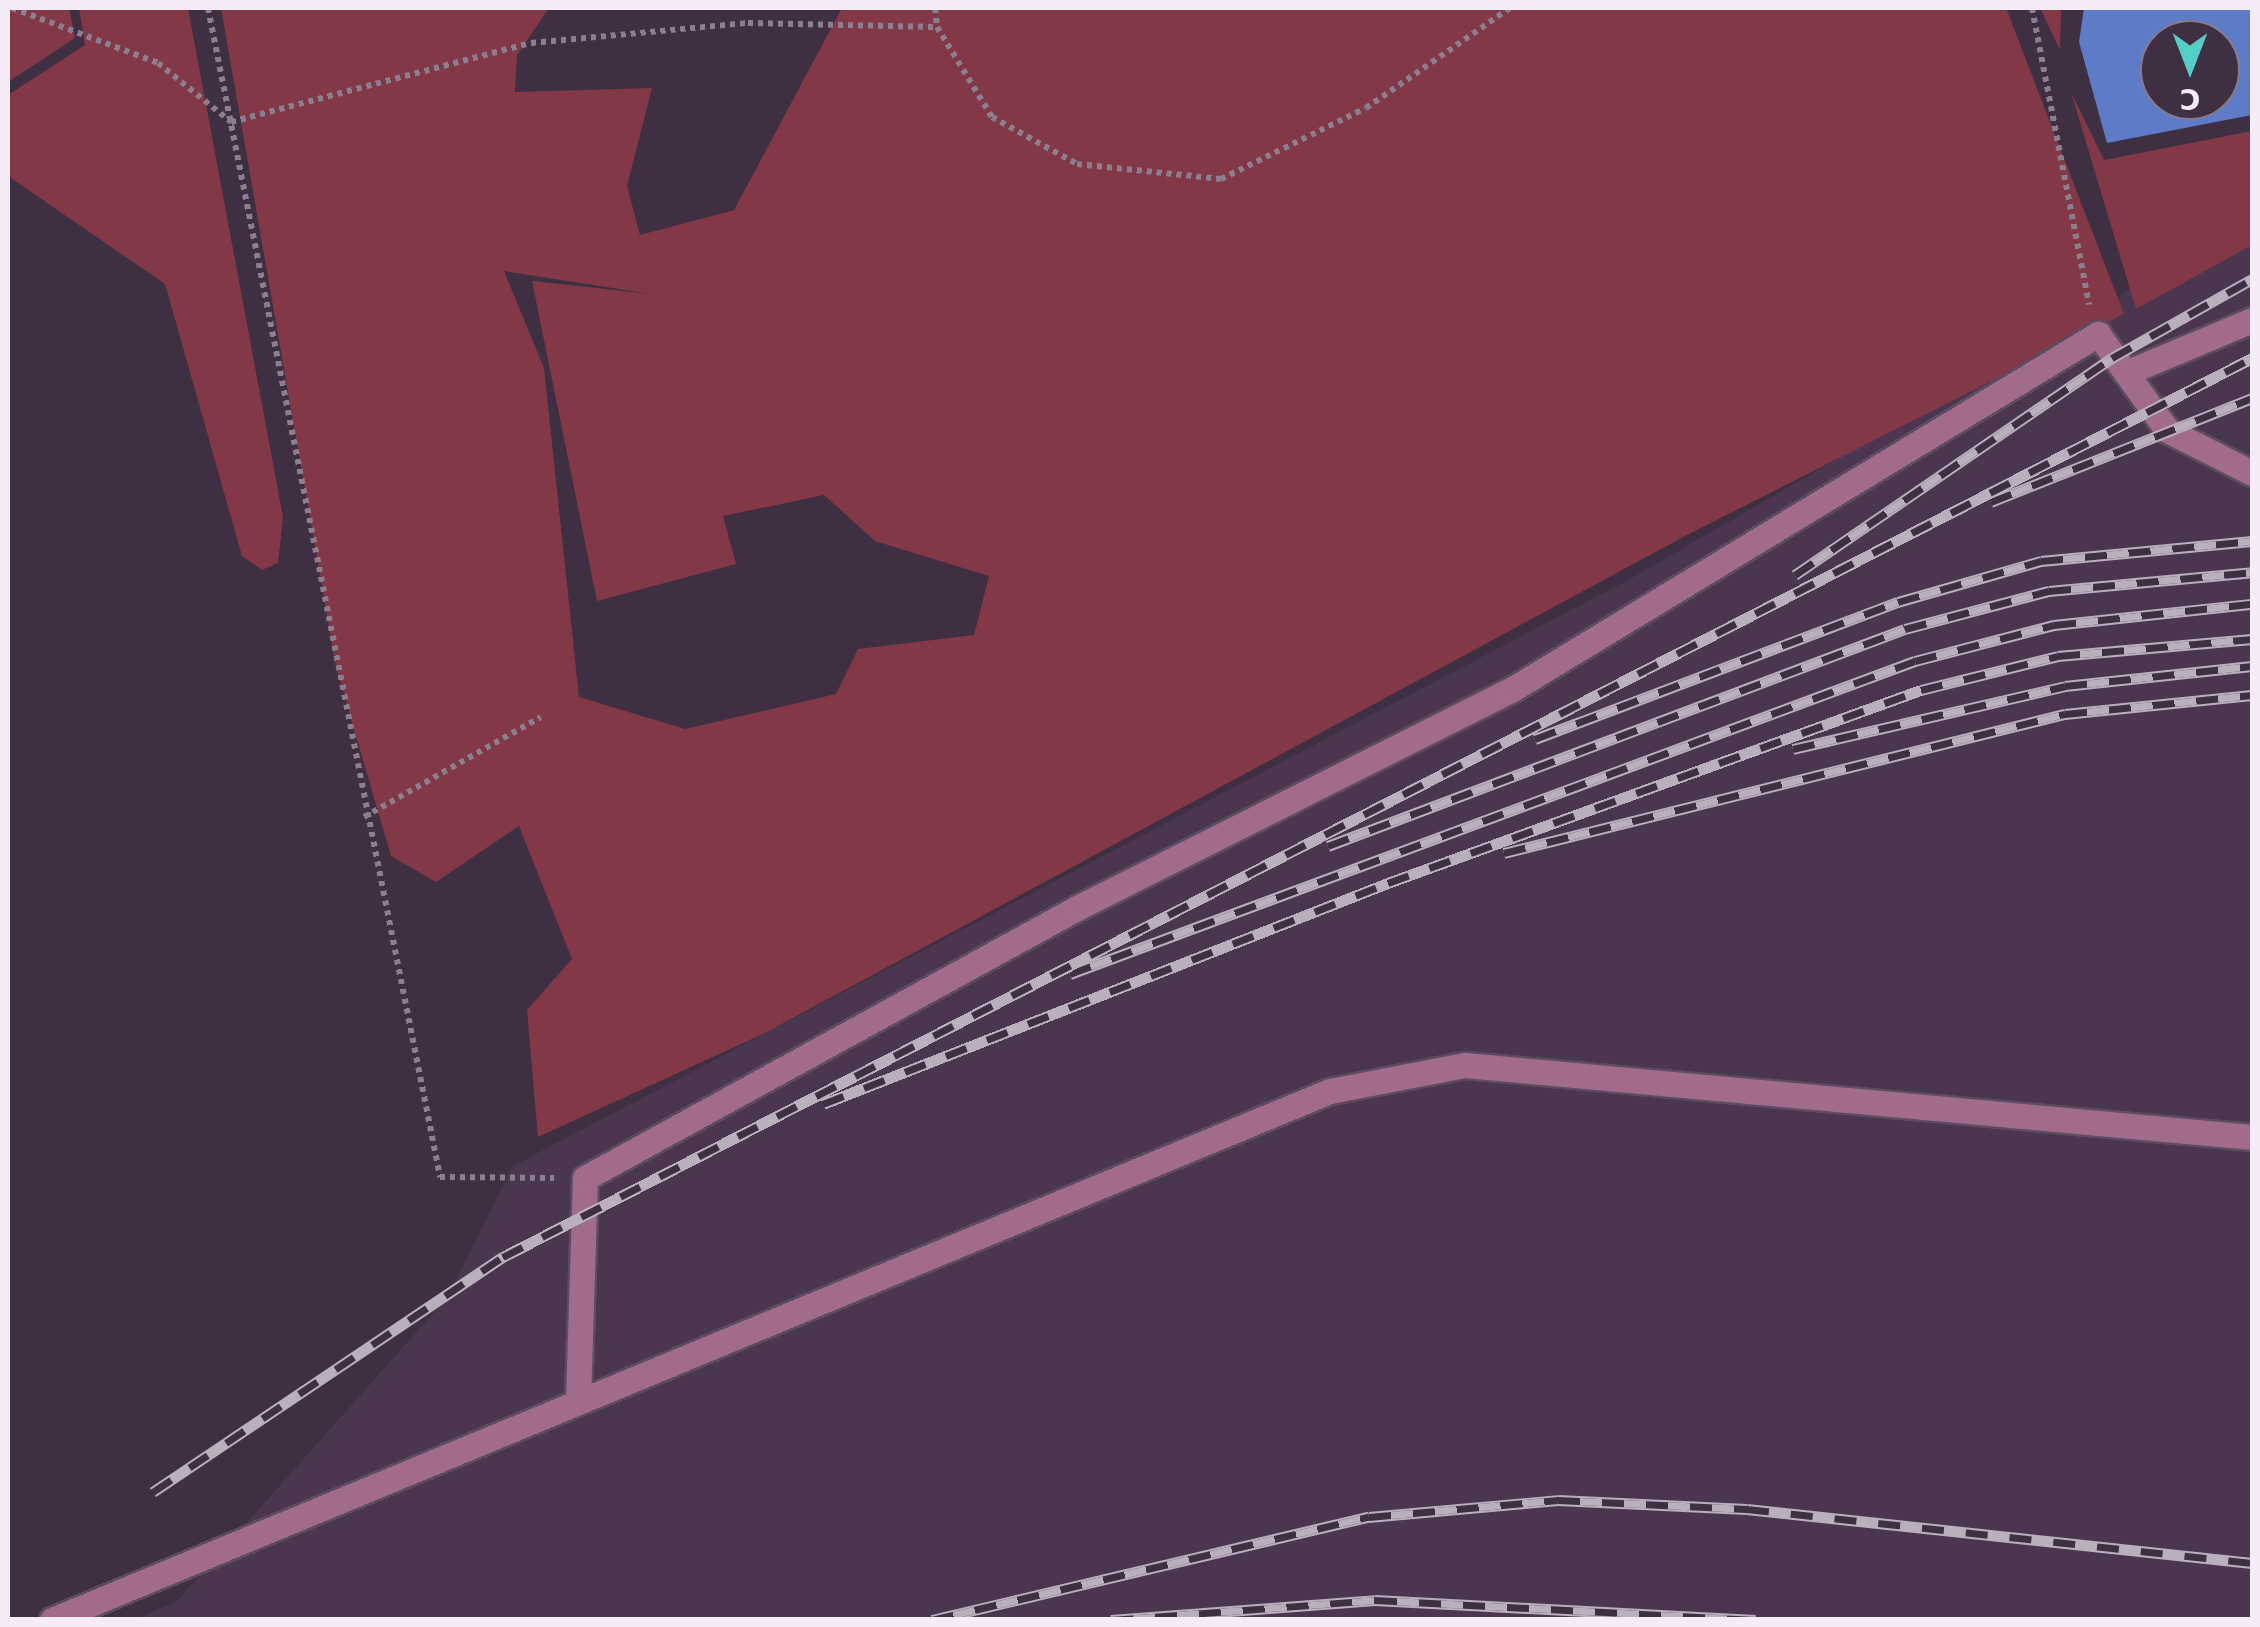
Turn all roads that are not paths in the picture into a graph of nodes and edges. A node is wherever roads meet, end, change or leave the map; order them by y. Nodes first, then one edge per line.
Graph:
1 (2252, 320) edge
2 (2126, 373) junction
3 (2252, 473) edge
4 (2252, 1138) edge
5 (578, 1400) junction
6 (67, 1617) edge

1 - 2 street
2 - 3 street
2 - 5 street
4 - 5 street
5 - 6 street

